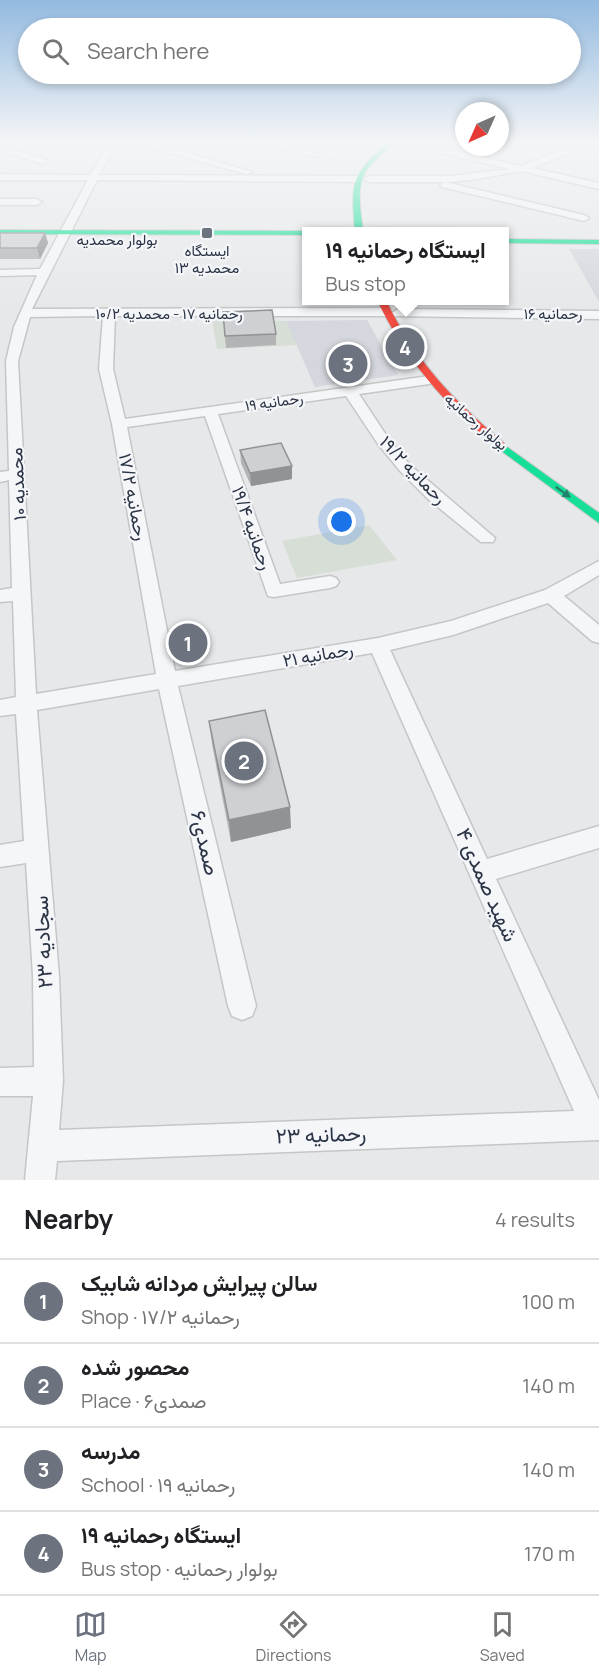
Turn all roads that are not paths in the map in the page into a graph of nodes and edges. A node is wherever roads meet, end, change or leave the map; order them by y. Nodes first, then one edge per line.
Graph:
1 (82, 198) edge
2 (355, 198) edge
3 (503, 198) edge
4 (0, 202) edge
5 (37, 202) dead end
6 (584, 218) dead end
7 (364, 227) edge
8 (0, 232) edge
9 (302, 234) edge
10 (509, 234) edge
11 (509, 234) edge
12 (599, 234) edge
13 (64, 236) junction
14 (0, 239) edge
15 (599, 242) edge
16 (44, 272) junction
17 (0, 273) edge
18 (389, 306) edge
19 (25, 313) junction
20 (109, 314) junction
21 (599, 315) edge
22 (429, 380) junction
23 (6, 387) edge
24 (351, 392) junction
25 (210, 411) junction
26 (119, 424) junction
27 (18, 474) junction
28 (0, 477) edge
29 (599, 504) edge
30 (599, 519) edge
31 (487, 538) dead end
32 (599, 567) edge
33 (330, 582) dead end
34 (23, 593) junction
35 (550, 595) junction
36 (0, 596) edge
37 (599, 636) edge
38 (378, 645) junction
39 (168, 680) junction
40 (26, 704) junction
41 (0, 708) edge
42 (599, 837) edge
43 (38, 850) junction
44 (0, 856) edge
45 (481, 872) junction
46 (242, 1006) dead end
47 (49, 1081) junction
48 (0, 1082) edge
49 (597, 1125) edge
50 (43, 1146) junction
51 (40, 1180) edge

1 - 13 street, محمدیه ۱۰
2 - 7 main road
3 - 6 street
4 - 5 street
8 - 13 main road, بولوار محمدیه
9 - 13 main road, بولوار محمدیه
10 - 12 main road
11 - 15 main road
13 - 14 main road, بولوار محمدیه
13 - 16 street, محمدیه ۱۰
16 - 17 street
16 - 19 street, محمدیه ۱۰
18 - 20 street, رحمانیه ۱۷ - محمدیه ۱۰/۲
18 - 21 street, رحمانیه ۱۶
18 - 22 main road, بولوار رحمانیه
18 - 29 main road, بولوار رحمانیه
19 - 20 street, رحمانیه ۱۷ - محمدیه ۱۰/۲
19 - 23 street, محمدیه ۱۰
20 - 26 street, رحمانیه ۱۷/۲
22 - 24 street, رحمانیه ۱۹
22 -> 30 main road, بولوار رحمانیه
23 - 27 street, محمدیه ۱۰
24 - 25 street, رحمانیه ۱۹
24 - 31 street, رحمانیه ۱۹/۲
25 - 26 street, رحمانیه ۱۹
25 - 33 street, رحمانیه ۱۹/۴
26 - 39 street, رحمانیه ۱۷/۲
27 - 28 street
27 - 34 street, محمدیه ۱۰
32 - 35 street, رحمانیه ۲۱
34 - 36 street
34 - 40 street, محمدیه ۱۰
35 - 37 street
35 - 38 street, رحمانیه ۲۱
38 - 39 street, رحمانیه ۲۱
38 - 45 street, شهید صمدی ۴
39 - 40 street, رحمانیه ۲۱
39 - 46 street, صمدی۶
40 - 41 street, رحمانیه ۲۱
40 - 43 street, سجادیه ۲۳
42 - 45 street
43 - 44 street
43 - 47 street, سجادیه ۲۳
45 - 49 street, شهید صمدی ۴
47 - 48 street
47 - 50 street, سجادیه ۲۳
49 - 50 street, رحمانیه ۲۳
50 - 51 street, سجادیه ۲۳

